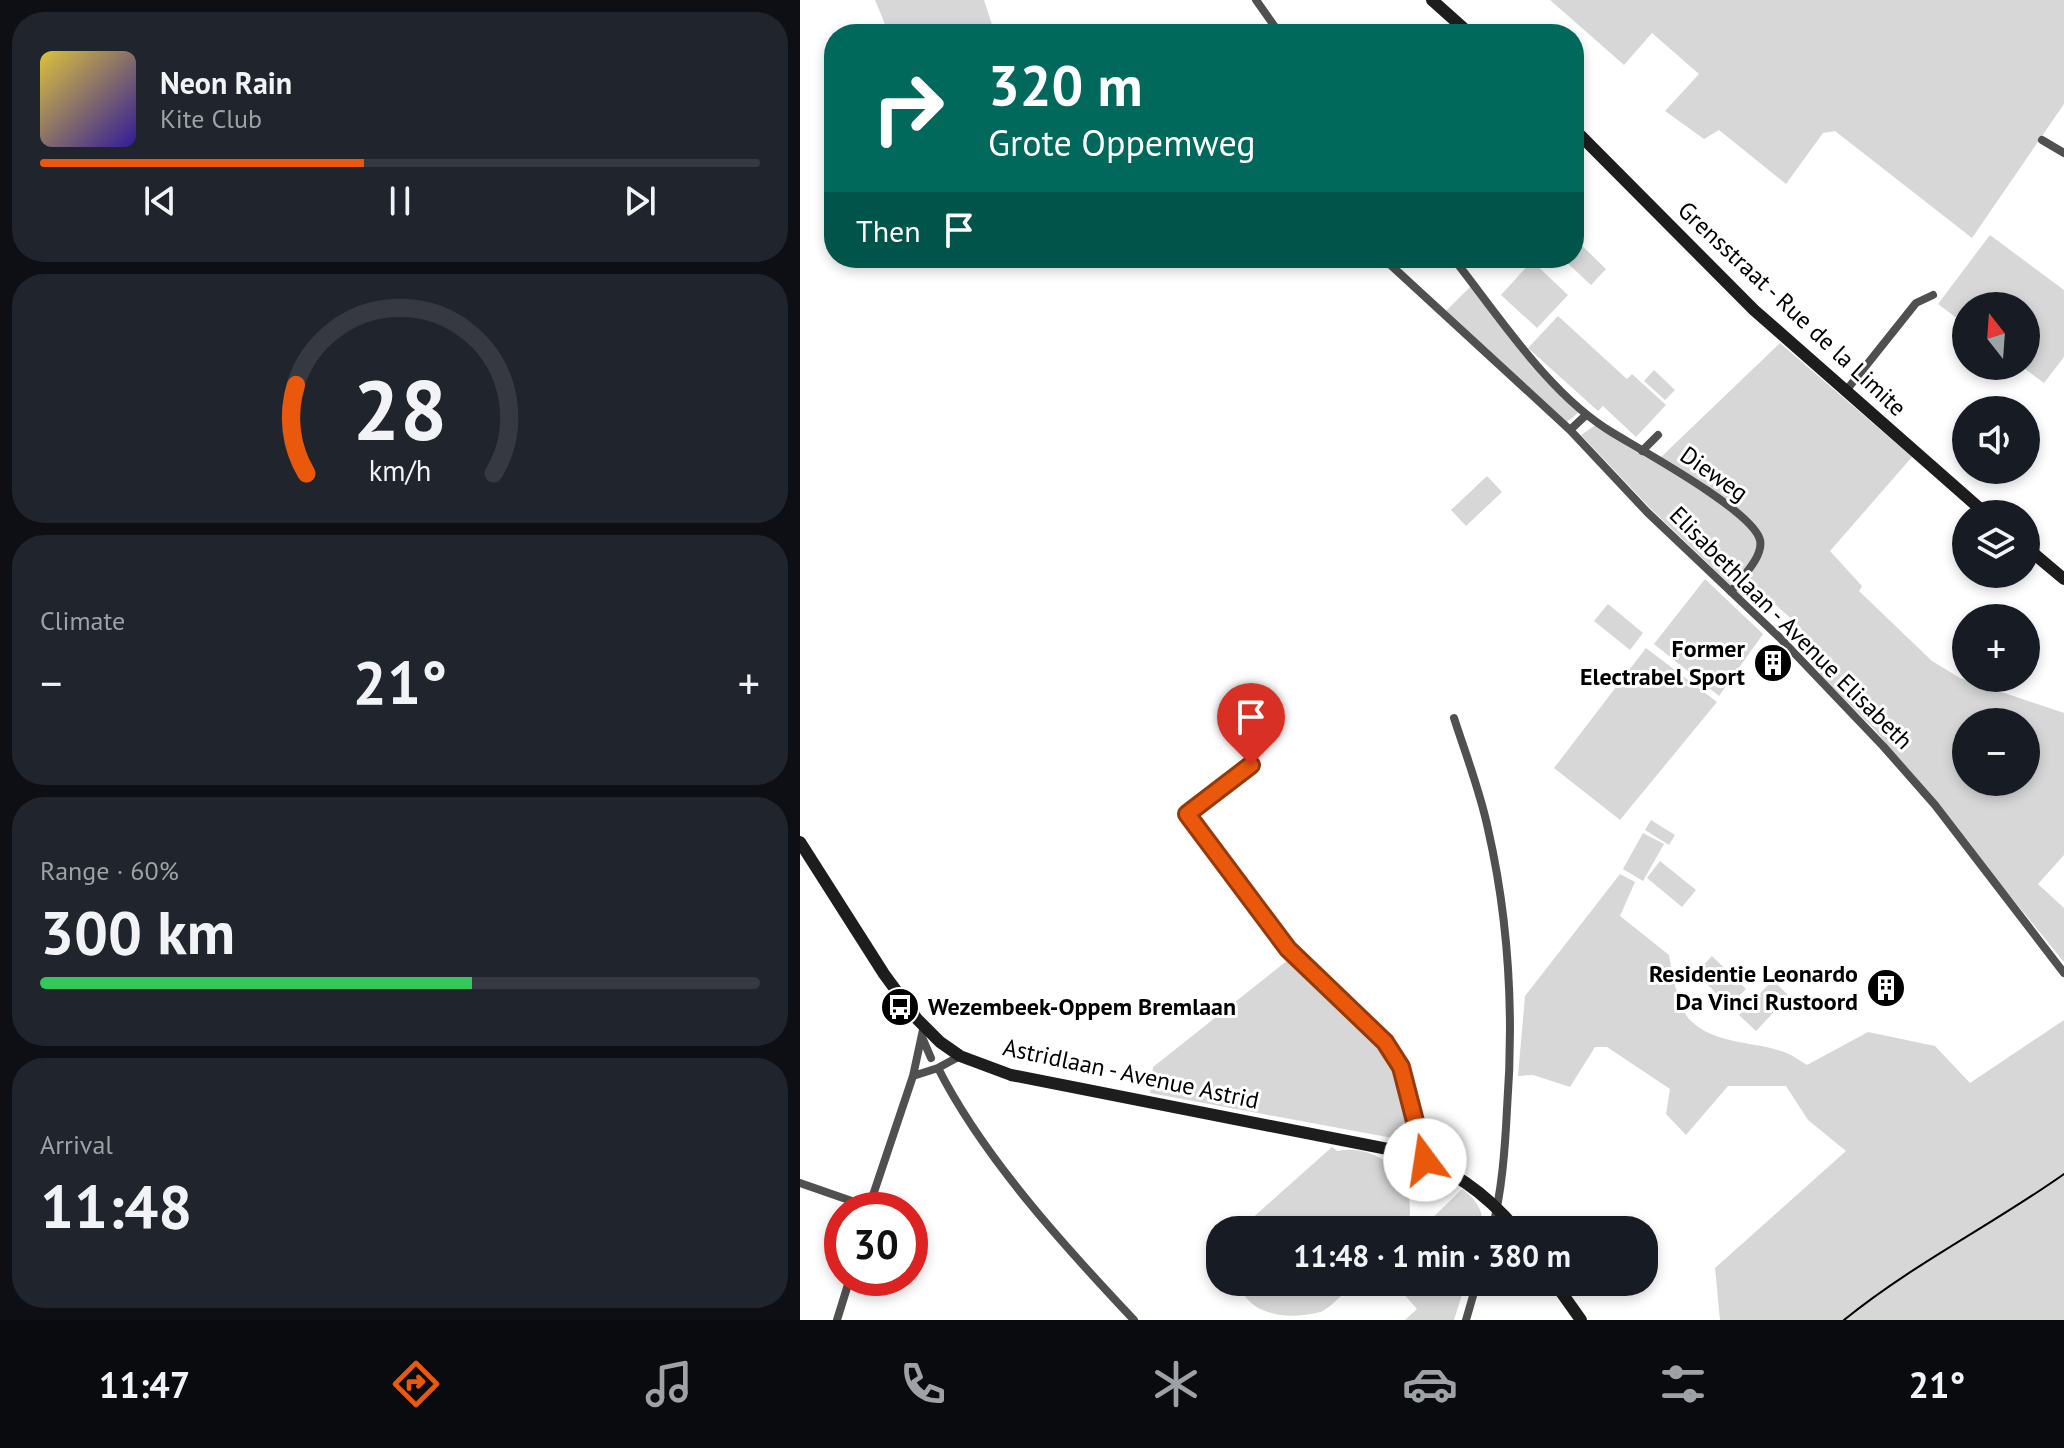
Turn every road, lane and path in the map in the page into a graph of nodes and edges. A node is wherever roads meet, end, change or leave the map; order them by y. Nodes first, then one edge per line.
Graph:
1 (1256, 0) edge
2 (1432, 0) edge
3 (1273, 24) edge
4 (1459, 24) edge
5 (1584, 139) edge
6 (2042, 140) dead end
7 (2064, 153) edge
8 (1394, 268) edge
9 (1461, 268) edge
10 (1933, 295) dead end
11 (1845, 392) junction
12 (1586, 415) junction
13 (1570, 430) junction
14 (1658, 435) dead end
15 (1642, 451) junction
16 (1970, 500) edge
17 (2040, 559) edge
18 (2064, 579) edge
19 (1731, 592) junction
20 (1454, 718) dead end
21 (1251, 765) dead end
22 (800, 842) edge
23 (2064, 973) edge
24 (923, 1031) junction
25 (960, 1056) junction
26 (931, 1058) dead end
27 (938, 1068) junction
28 (913, 1076) junction
29 (1425, 1160) junction
30 (800, 1183) edge
31 (825, 1192) edge
32 (874, 1192) edge
33 (1498, 1208) junction
34 (1496, 1216) edge
35 (1505, 1216) edge
36 (844, 1296) edge
37 (1473, 1296) edge
38 (1564, 1296) edge
39 (837, 1320) edge
40 (1134, 1320) edge
41 (1466, 1320) edge
42 (1581, 1320) edge

1 - 3 street
2 - 4 street
5 - 11 street, Grensstraat - Rue de la Limite
6 - 7 street
8 - 13 street, Elisabethlaan - Avenue Elisabeth
9 - 12 street, Dieweg
10 - 11 street
11 - 16 street, Grensstraat - Rue de la Limite
12 - 13 street
12 - 15 street, Dieweg
13 - 19 street, Elisabethlaan - Avenue Elisabeth
14 - 15 street
15 - 19 street, Dieweg
17 - 18 street
19 - 23 street, Elisabethlaan - Avenue Elisabeth
20 - 33 street
21 - 29 street
22 - 24 street, Astridlaan - Avenue Astrid
24 - 25 street, Astridlaan - Avenue Astrid
24 - 26 street
24 - 28 street
25 - 27 street
25 - 29 street, Astridlaan - Avenue Astrid
27 - 28 street
27 - 40 street
28 - 32 street
29 - 33 street, Astridlaan - Avenue Astrid
30 - 31 street
33 - 34 street
33 - 35 street, Astridlaan - Avenue Astrid
36 - 39 street
37 - 41 street
38 - 42 street

